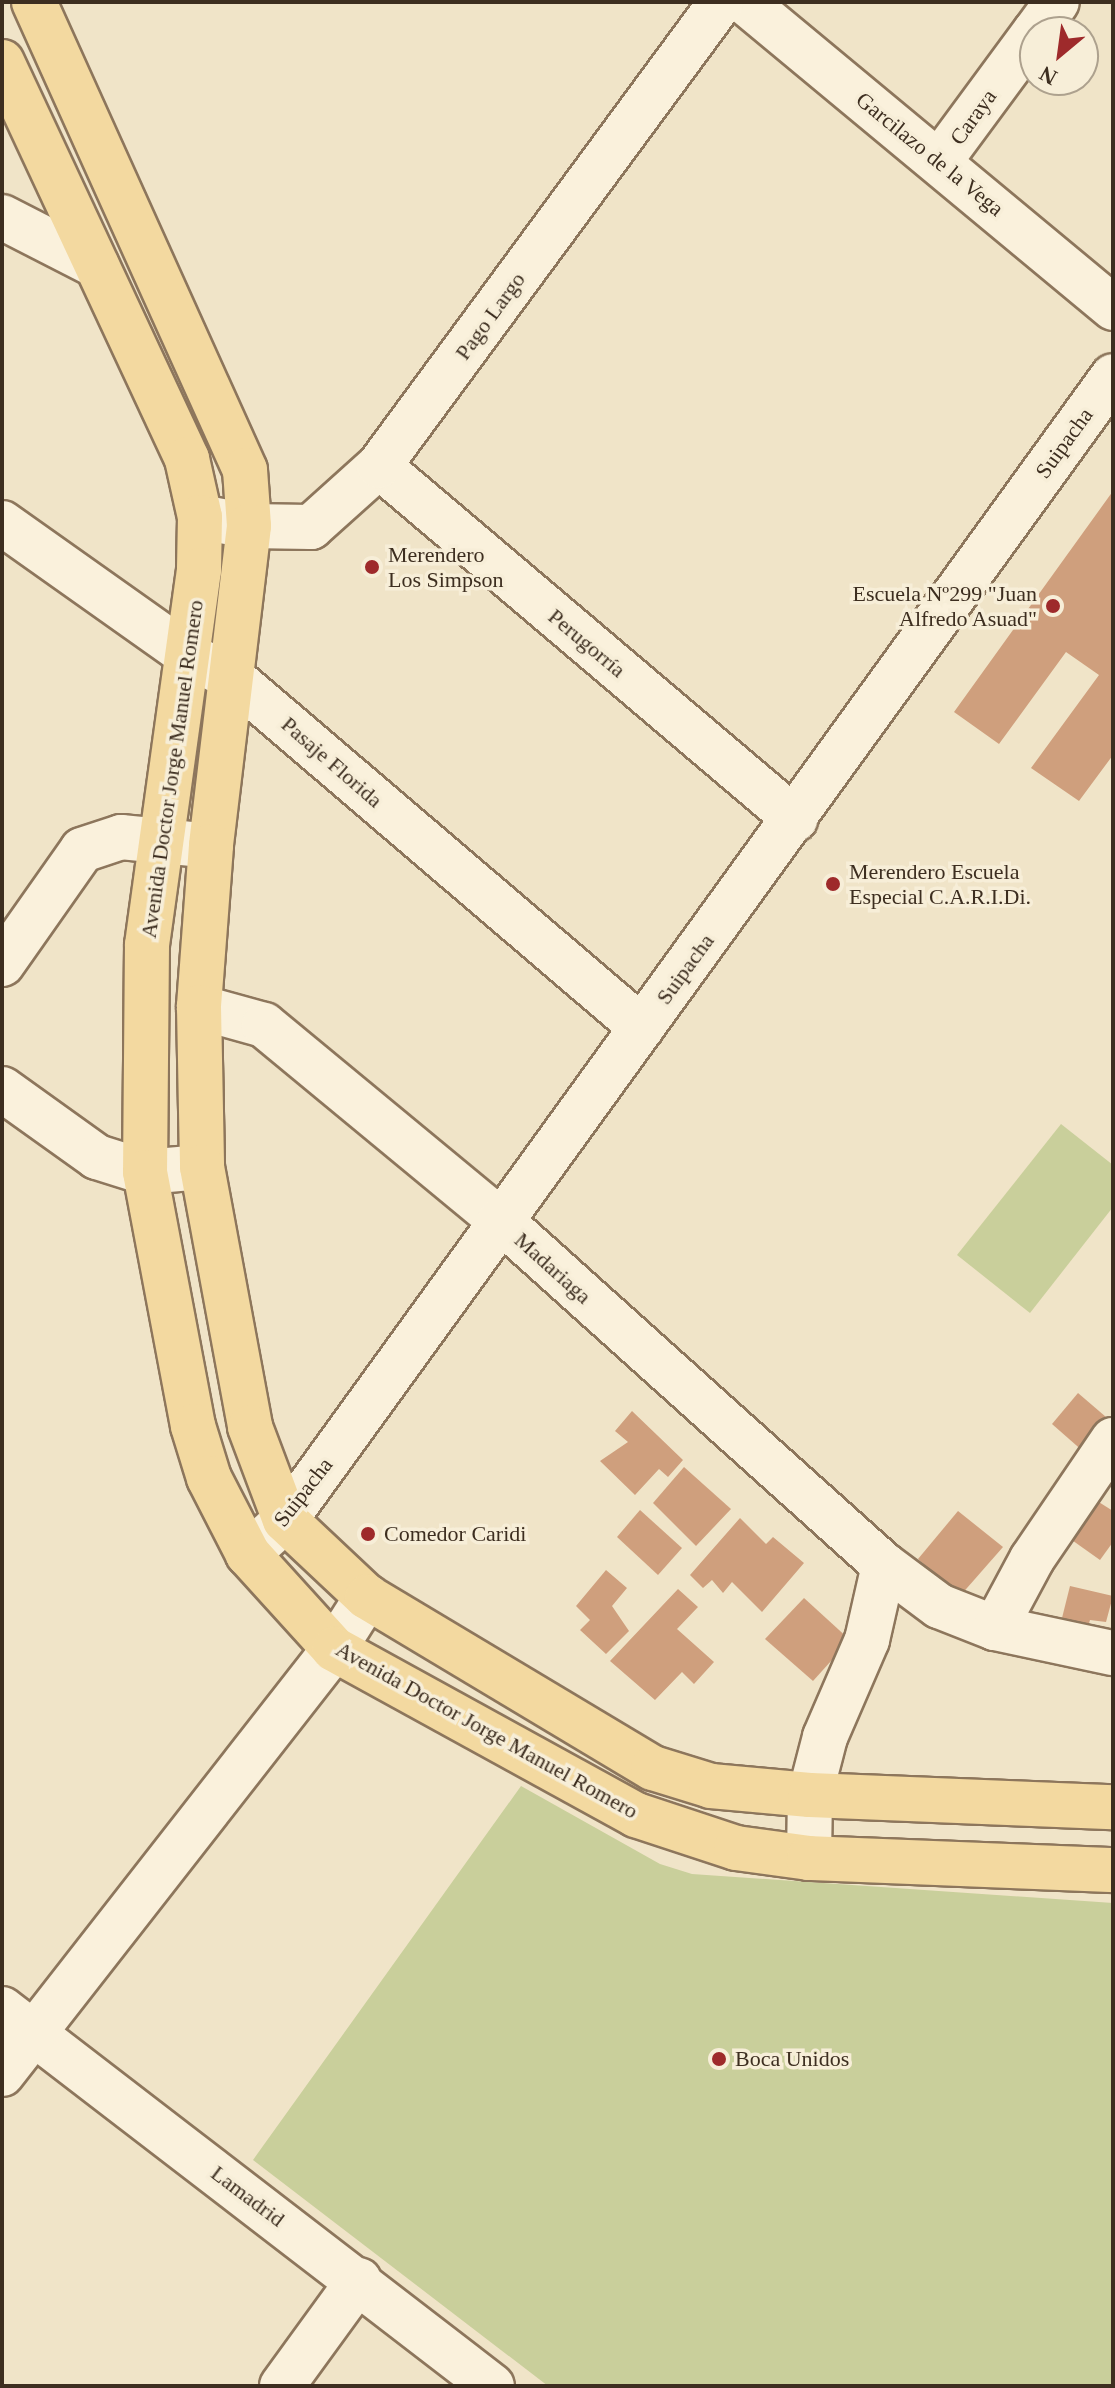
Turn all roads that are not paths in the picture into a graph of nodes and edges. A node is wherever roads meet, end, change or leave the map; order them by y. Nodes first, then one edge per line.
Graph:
1 (34, 2) edge
2 (721, 2) edge
3 (745, 2) edge
4 (1019, 54) edge
5 (2, 62) edge
6 (939, 162) junction
7 (2, 217) edge
8 (96, 265) junction
9 (1108, 292) edge
10 (1113, 376) edge
11 (379, 466) junction
12 (200, 517) junction
13 (2, 523) edge
14 (249, 526) junction
15 (187, 654) junction
16 (235, 680) junction
17 (795, 819) junction
18 (158, 838) junction
19 (211, 846) junction
20 (2, 964) edge
21 (199, 1007) junction
22 (642, 1028) junction
23 (2, 1089) edge
24 (202, 1167) junction
25 (145, 1172) junction
26 (500, 1220) junction
27 (1113, 1440) edge
28 (285, 1520) junction
29 (248, 1554) junction
30 (884, 1565) junction
31 (367, 1597) junction
32 (995, 1628) junction
33 (334, 1649) junction
34 (1113, 1653) edge
35 (810, 1795) junction
36 (1113, 1807) edge
37 (809, 1858) junction
38 (1113, 1870) edge
39 (18, 2021) edge
40 (2, 2074) edge
41 (359, 2280) junction
42 (282, 2386) edge
43 (492, 2386) edge

1 - 14 main road, Avenida Doctor Jorge Manuel Romero
2 - 11 street, Pago Largo
3 - 6 street, Garcilazo de la Vega
4 - 6 street, Caraya
5 - 8 main road, Avenida Doctor Jorge Manuel Romero
6 - 9 street, Garcilazo de la Vega
7 - 8 street
8 - 12 main road, Avenida Doctor Jorge Manuel Romero
10 - 17 street, Suipacha
11 - 14 street, Pago Largo
11 - 17 street, Perugorría
12 - 14 street, Pago Largo
12 - 15 main road, Avenida Doctor Jorge Manuel Romero
13 - 15 street, Pasaje Florida
14 - 16 main road, Avenida Doctor Jorge Manuel Romero
15 - 16 street, Pasaje Florida
15 - 18 main road, Avenida Doctor Jorge Manuel Romero
16 - 19 main road, Avenida Doctor Jorge Manuel Romero
16 - 22 street, Pasaje Florida
17 - 22 street, Suipacha
18 - 19 street
18 - 20 street
18 - 25 main road, Avenida Doctor Jorge Manuel Romero
19 - 21 main road, Avenida Doctor Jorge Manuel Romero
21 - 24 main road, Avenida Doctor Jorge Manuel Romero
21 - 26 street, Madariaga
22 - 26 street, Suipacha
23 - 25 street
24 - 25 street
24 - 28 main road, Avenida Doctor Jorge Manuel Romero
25 - 29 main road, Avenida Doctor Jorge Manuel Romero
26 - 28 street, Suipacha
26 - 30 street, Madariaga
27 - 32 street
28 - 29 street, Suipacha
28 - 31 main road, Avenida Doctor Jorge Manuel Romero
29 - 33 main road, Avenida Doctor Jorge Manuel Romero
30 - 32 street, Madariaga
30 - 35 street
31 - 33 street
31 - 35 main road, Avenida Doctor Jorge Manuel Romero
32 - 34 street, Madariaga
33 - 37 main road, Avenida Doctor Jorge Manuel Romero
33 - 39 street
35 - 36 main road, Avenida Doctor Jorge Manuel Romero
35 - 37 street
37 - 38 main road, Avenida Doctor Jorge Manuel Romero
39 - 40 street
39 - 41 street, Lamadrid
41 - 42 street
41 - 43 street, Lamadrid

